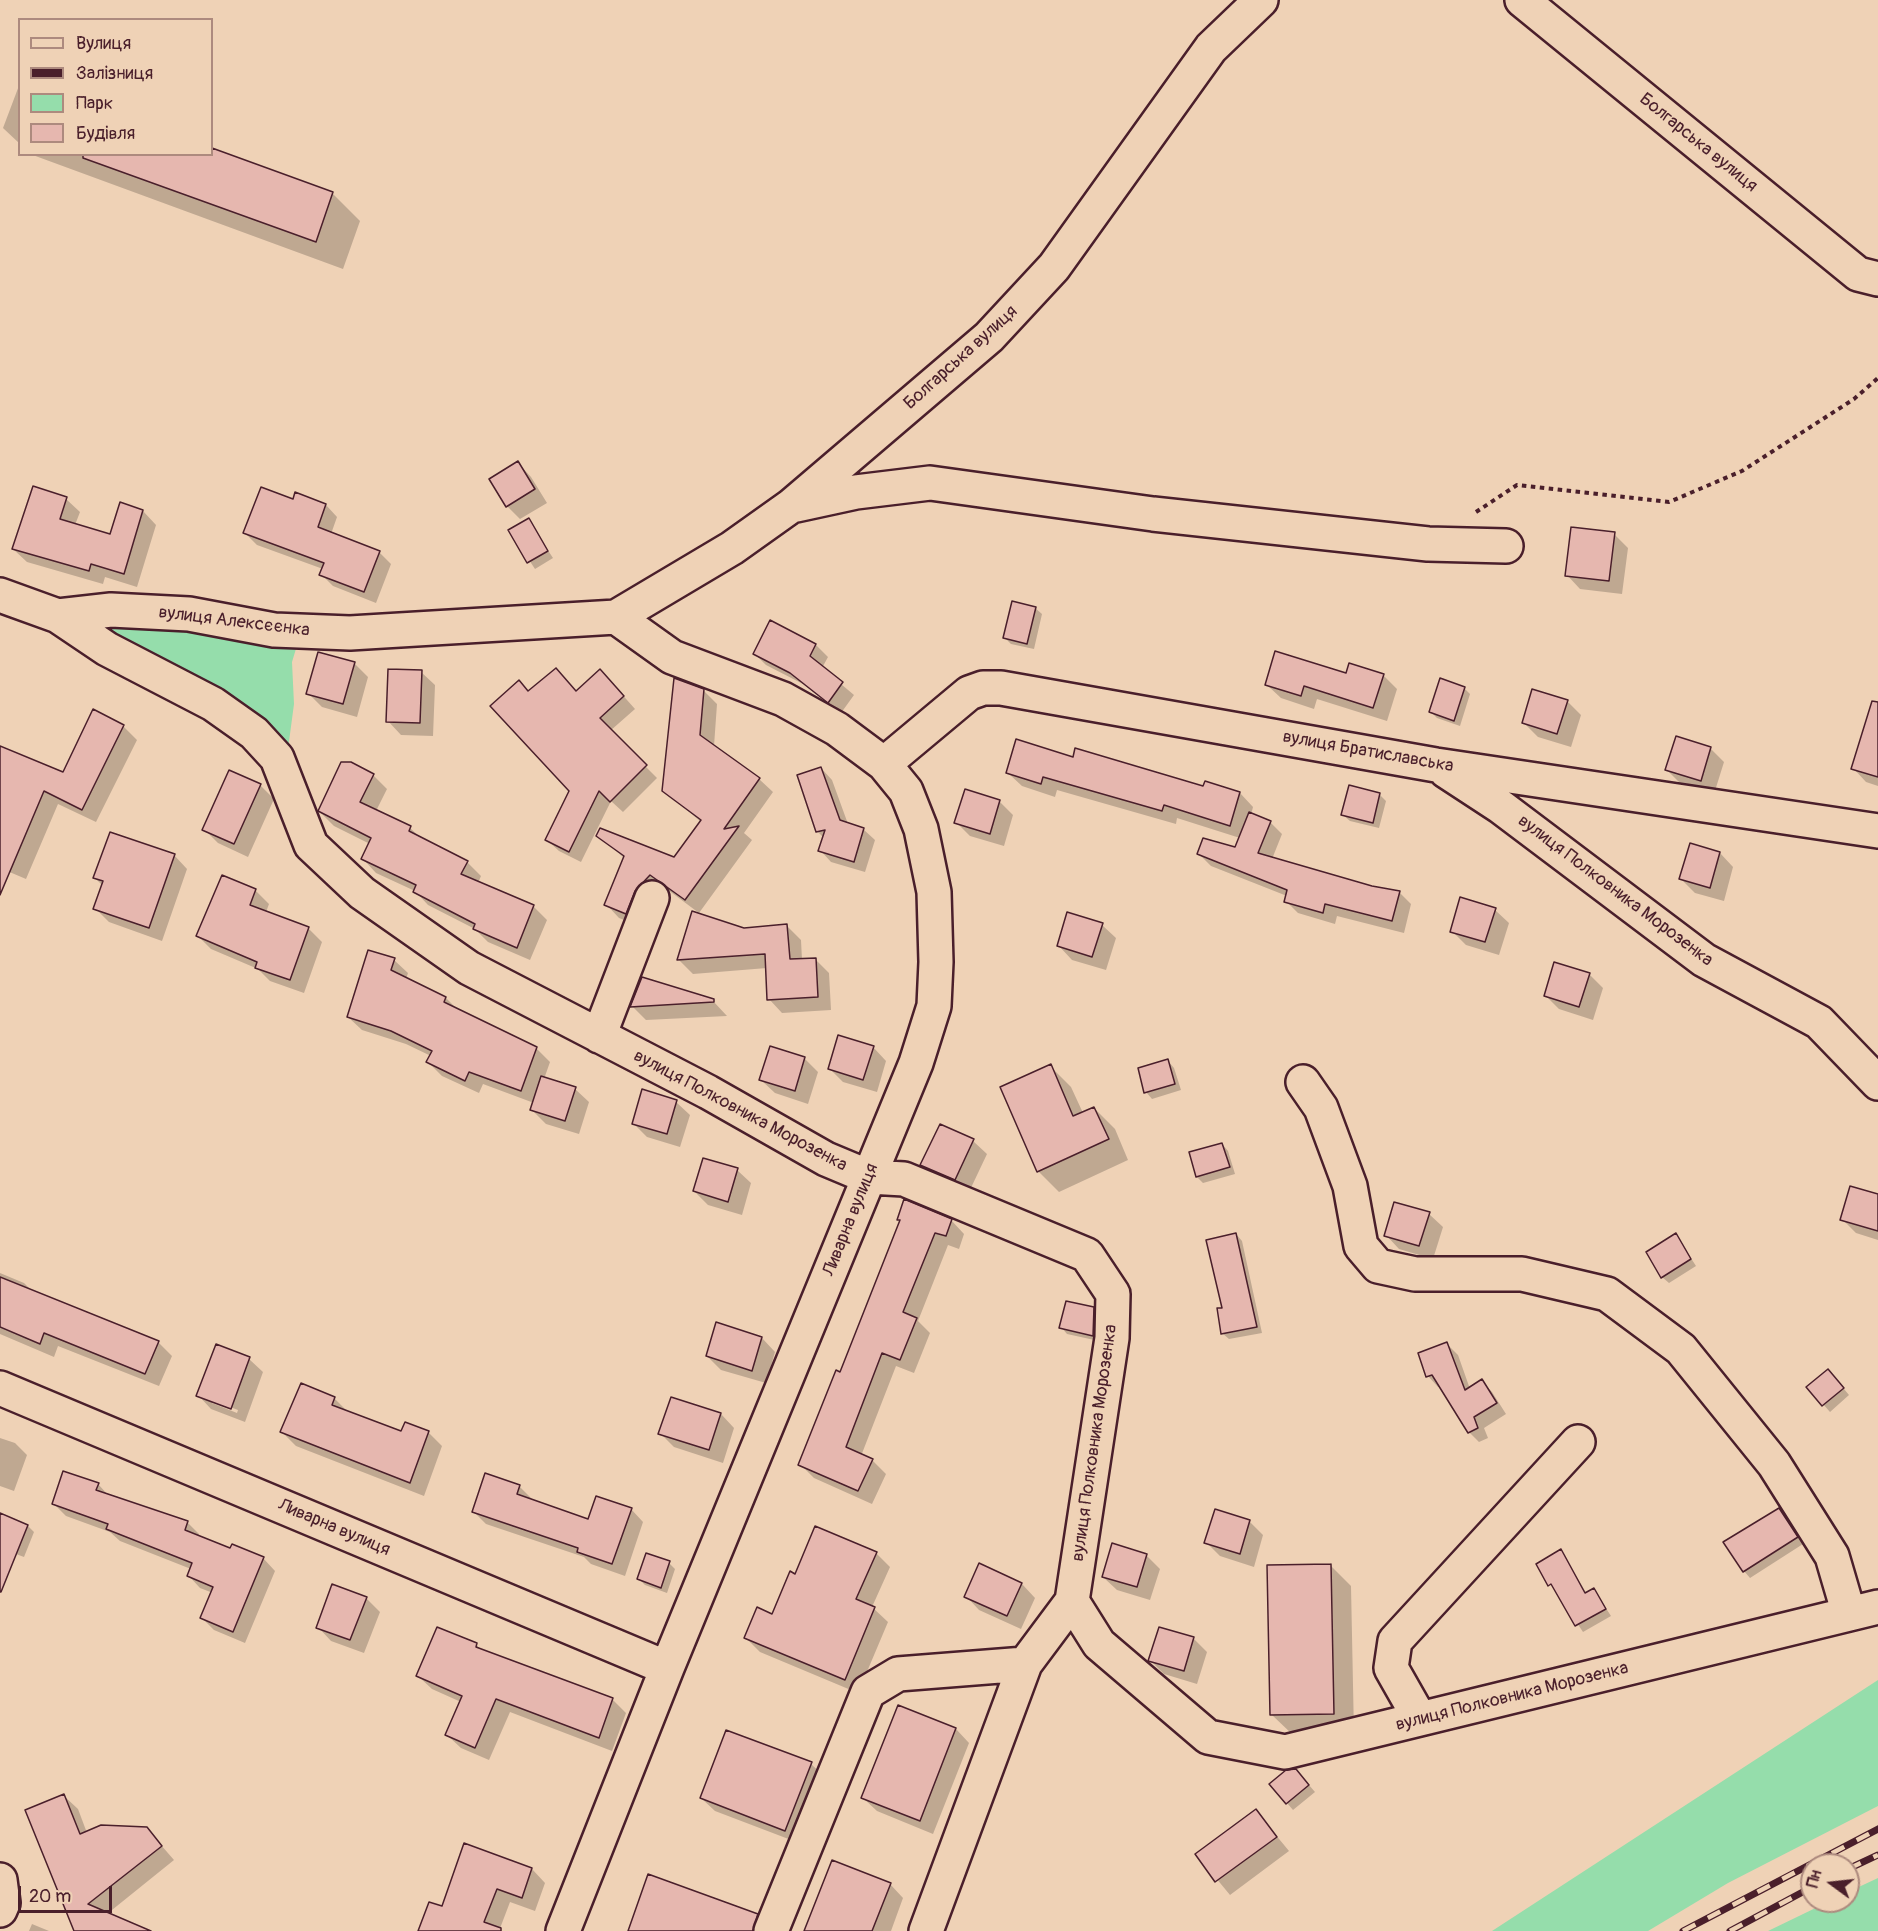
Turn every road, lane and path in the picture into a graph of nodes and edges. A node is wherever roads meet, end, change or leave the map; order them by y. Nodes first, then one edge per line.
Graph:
1 (1261, 0) edge
2 (1522, 0) edge
3 (1878, 279) edge
4 (1878, 378) edge
5 (791, 506) junction
6 (1467, 518) dead end
7 (1506, 546) dead end
8 (0, 595) edge
9 (58, 616) junction
10 (616, 617) junction
11 (884, 764) junction
12 (1436, 765) junction
13 (1878, 831) edge
14 (652, 898) dead end
15 (599, 1036) junction
16 (1304, 1082) dead end
17 (1878, 1083) edge
18 (869, 1177) junction
19 (0, 1388) edge
20 (1578, 1442) dead end
21 (1072, 1601) junction
22 (1863, 1610) edge
23 (1025, 1664) junction
24 (667, 1668) junction
25 (1420, 1719) junction
26 (0, 1880) edge
27 (0, 1910) edge
28 (563, 1931) edge
29 (771, 1931) edge
30 (926, 1931) edge

1 - 5 street, Болгарська вулиця
2 - 3 street, Болгарська вулиця
4 - 6 path
5 - 7 street
5 - 10 street, Болгарська вулиця
8 - 9 street, вулиця Алексєєнка
9 - 10 street, вулиця Алексєєнка
9 - 15 street, вулиця Полковника Морозенка
10 - 11 street, Ливарна вулиця
11 - 12 street, вулиця Братиславська
11 - 18 street, Ливарна вулиця
12 - 13 street, вулиця Братиславська
12 - 17 street, вулиця Полковника Морозенка
14 - 15 street
15 - 18 street, вулиця Полковника Морозенка
16 - 22 street
18 - 21 street, вулиця Полковника Морозенка
18 - 24 street, Ливарна вулиця
19 - 24 street, Ливарна вулиця
20 - 25 street
21 - 23 street
21 - 25 street, вулиця Полковника Морозенка
22 - 25 street, вулиця Полковника Морозенка
23 - 29 street
23 - 30 street
24 - 28 street, Ливарна вулиця
26 - 27 street

